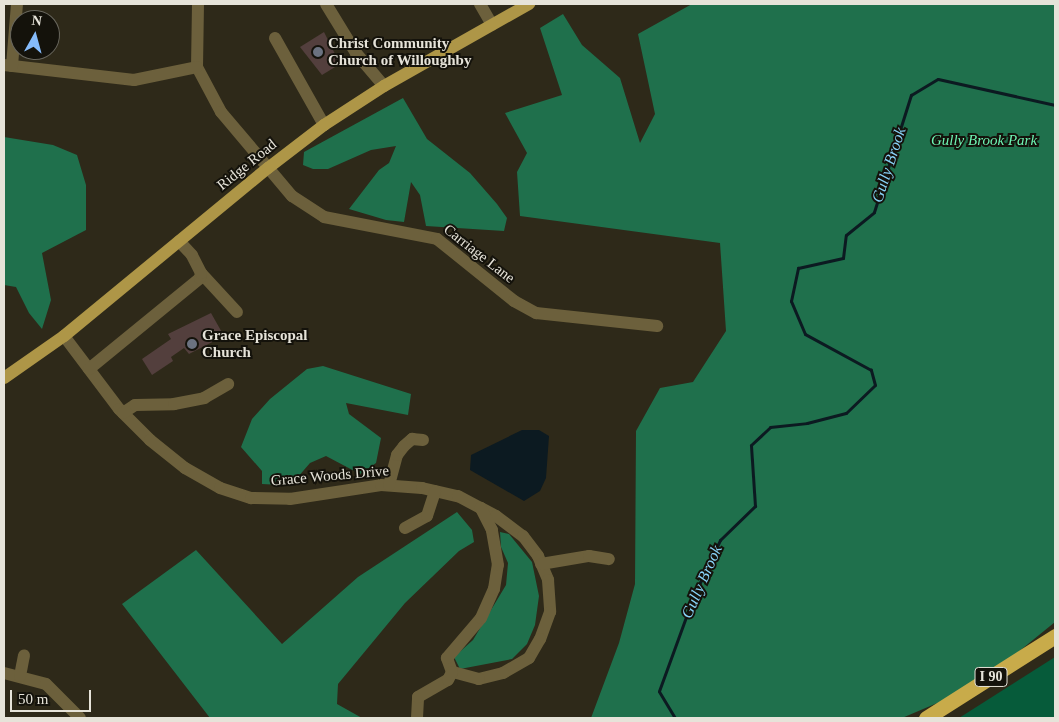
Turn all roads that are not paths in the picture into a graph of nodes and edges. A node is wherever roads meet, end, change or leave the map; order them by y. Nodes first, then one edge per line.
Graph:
1 (17, 4) edge
2 (198, 4) edge
3 (326, 4) edge
4 (480, 4) edge
5 (529, 4) edge
6 (492, 26) junction
7 (275, 38) dead end
8 (8, 66) edge
9 (197, 67) junction
10 (384, 86) junction
11 (324, 125) junction
12 (268, 168) junction
13 (179, 241) junction
14 (201, 273) junction
15 (237, 312) dead end
16 (657, 326) dead end
17 (64, 336) junction
18 (89, 369) junction
19 (4, 378) edge
20 (228, 384) dead end
21 (123, 413) junction
22 (422, 440) dead end
23 (389, 486) junction
24 (435, 491) junction
25 (481, 508) junction
26 (404, 528) dead end
27 (609, 559) dead end
28 (541, 564) junction
29 (1055, 636) edge
30 (24, 655) dead end
31 (4, 672) edge
32 (452, 672) junction
33 (20, 676) junction
34 (80, 718) edge
35 (417, 718) edge
36 (926, 718) edge

1 - 8 street
2 - 9 street
3 - 10 street
4 - 6 street
5 - 6 main road, Ridge Road
6 - 10 main road, Ridge Road
7 - 11 street
8 - 9 street
9 - 12 street, Carriage Lane
10 - 11 main road, Ridge Road
11 - 12 main road, Ridge Road
12 - 13 main road, Ridge Road
12 - 16 street, Carriage Lane
13 - 14 street
13 - 17 main road, Ridge Road
14 - 15 street
14 - 18 street
17 - 18 street, Grace Woods Drive
17 - 19 main road, Ridge Road
18 - 21 street, Grace Woods Drive
20 - 21 street
21 - 23 street, Grace Woods Drive
22 - 23 street
23 - 24 street, Grace Woods Drive
24 - 25 street, Grace Woods Drive
24 - 26 street
25 - 28 street, Grace Woods Drive
25 - 32 street
27 - 28 street
28 - 32 street, Grace Woods Drive
29 - 36 highway, I 90
30 - 33 street
31 - 33 street
32 - 35 street
33 - 34 street

